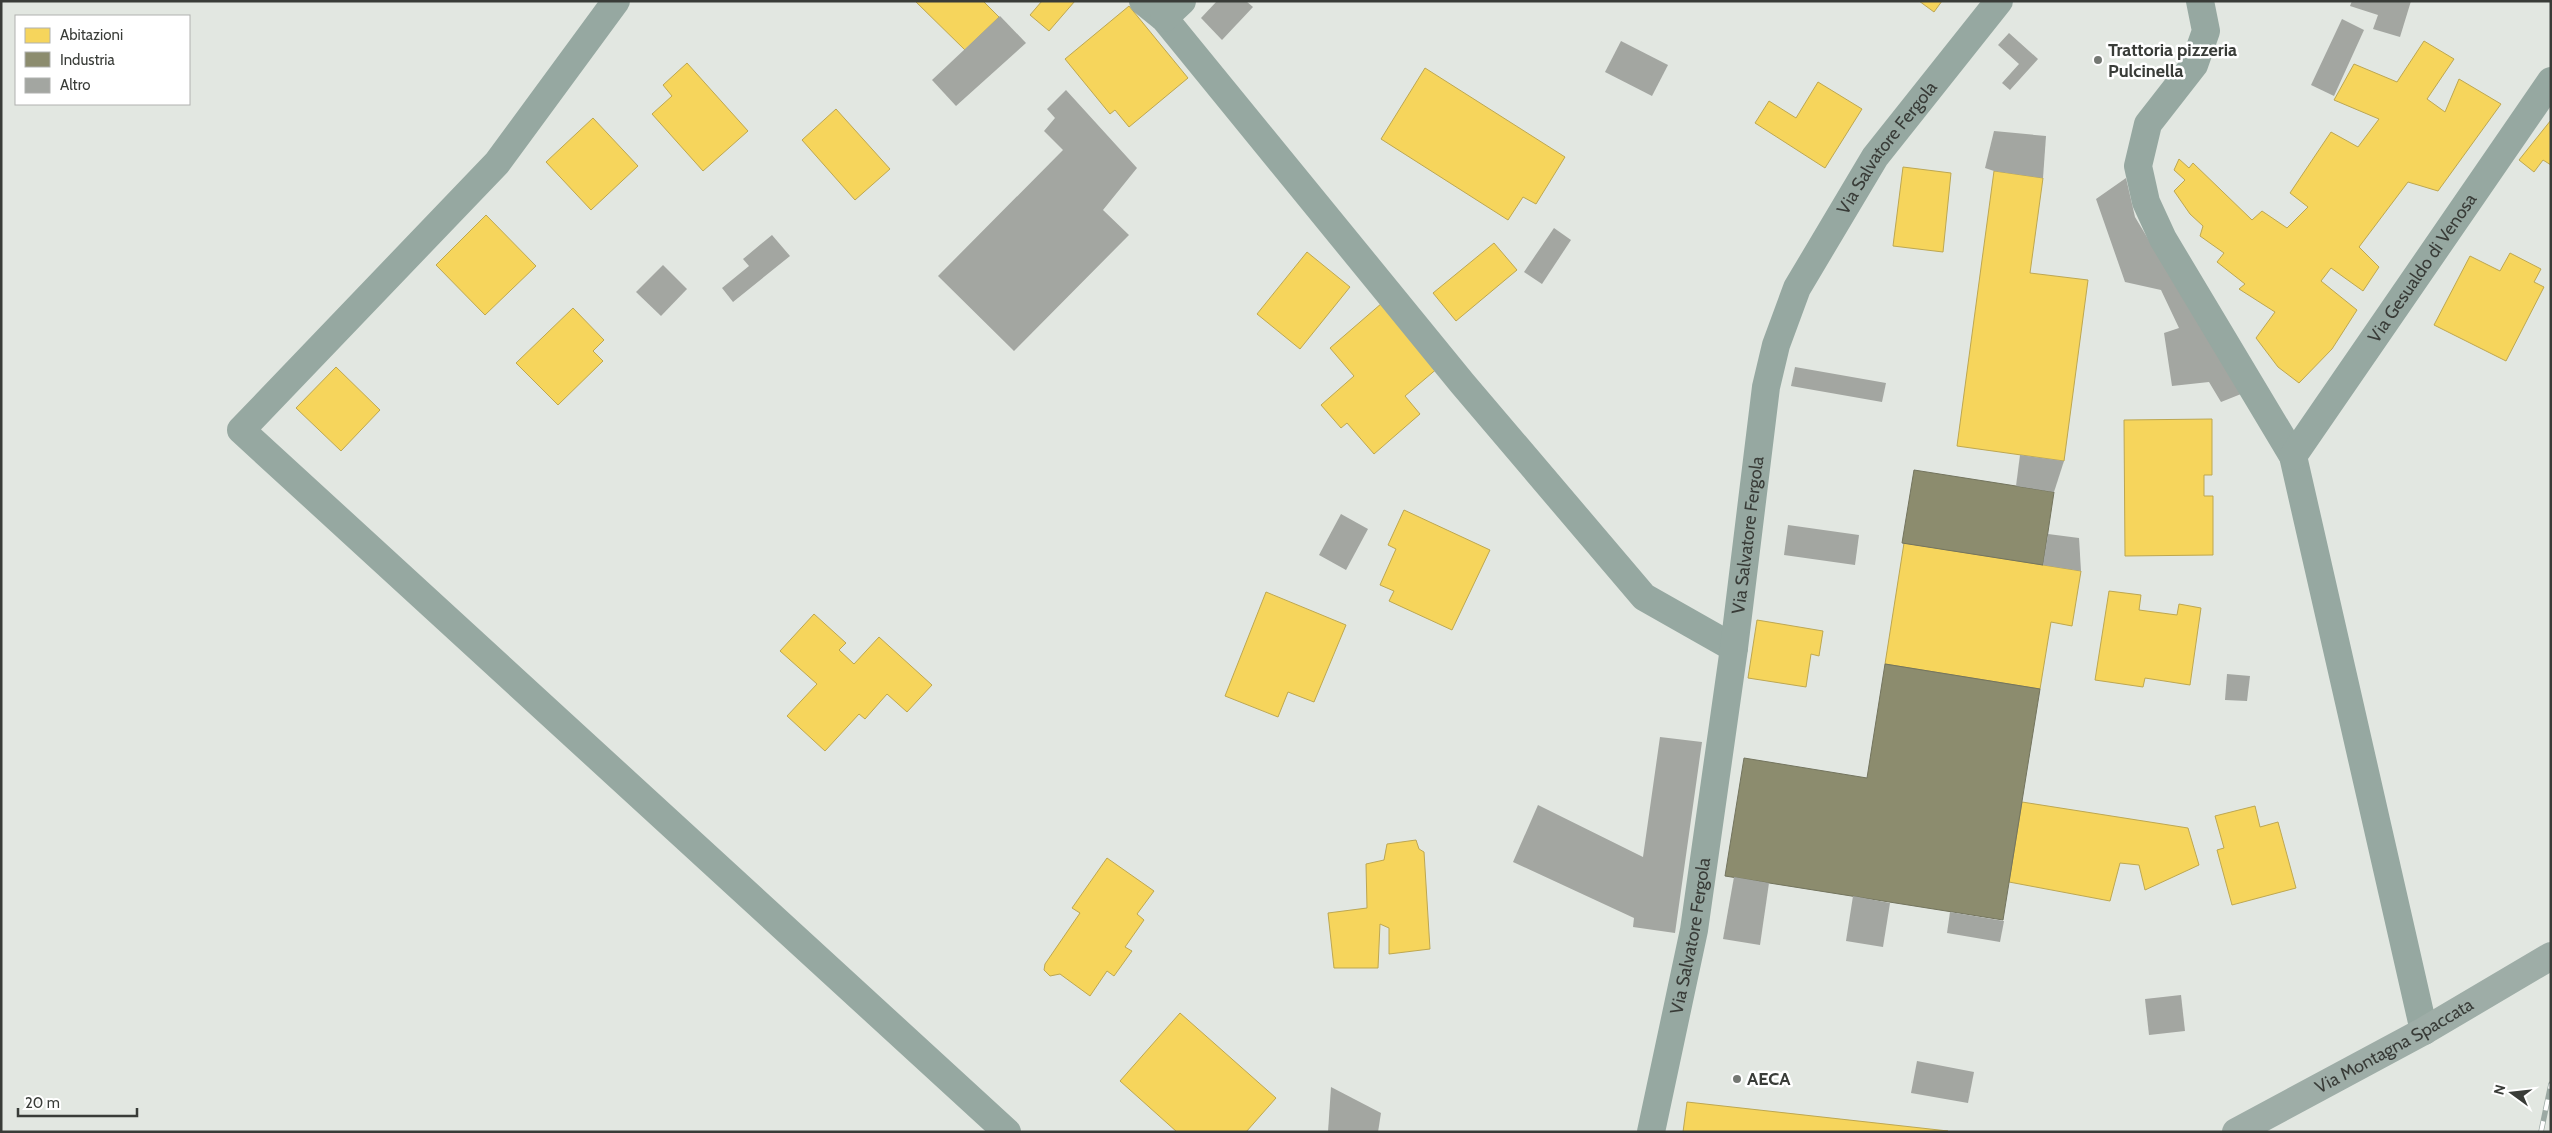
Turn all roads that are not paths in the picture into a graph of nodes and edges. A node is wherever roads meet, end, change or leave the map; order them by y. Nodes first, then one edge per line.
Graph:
1 (616, 1) edge
2 (1144, 1) edge
3 (1999, 1) edge
4 (2200, 1) edge
5 (1173, 10) edge
6 (2551, 81) edge
7 (2293, 456) junction
8 (1734, 648) junction
9 (2551, 956) edge
10 (2424, 1031) junction
11 (1007, 1132) edge
12 (1650, 1132) edge
13 (2236, 1132) edge

1 - 11 street
2 - 5 street
3 - 8 street, Via Salvatore Fergola
4 - 7 street
5 - 8 street
6 - 7 street, Via Gesualdo di Venosa
7 - 10 street
8 - 12 street, Via Salvatore Fergola
9 - 10 main road, Via Montagna Spaccata
10 - 13 main road, Via Montagna Spaccata

